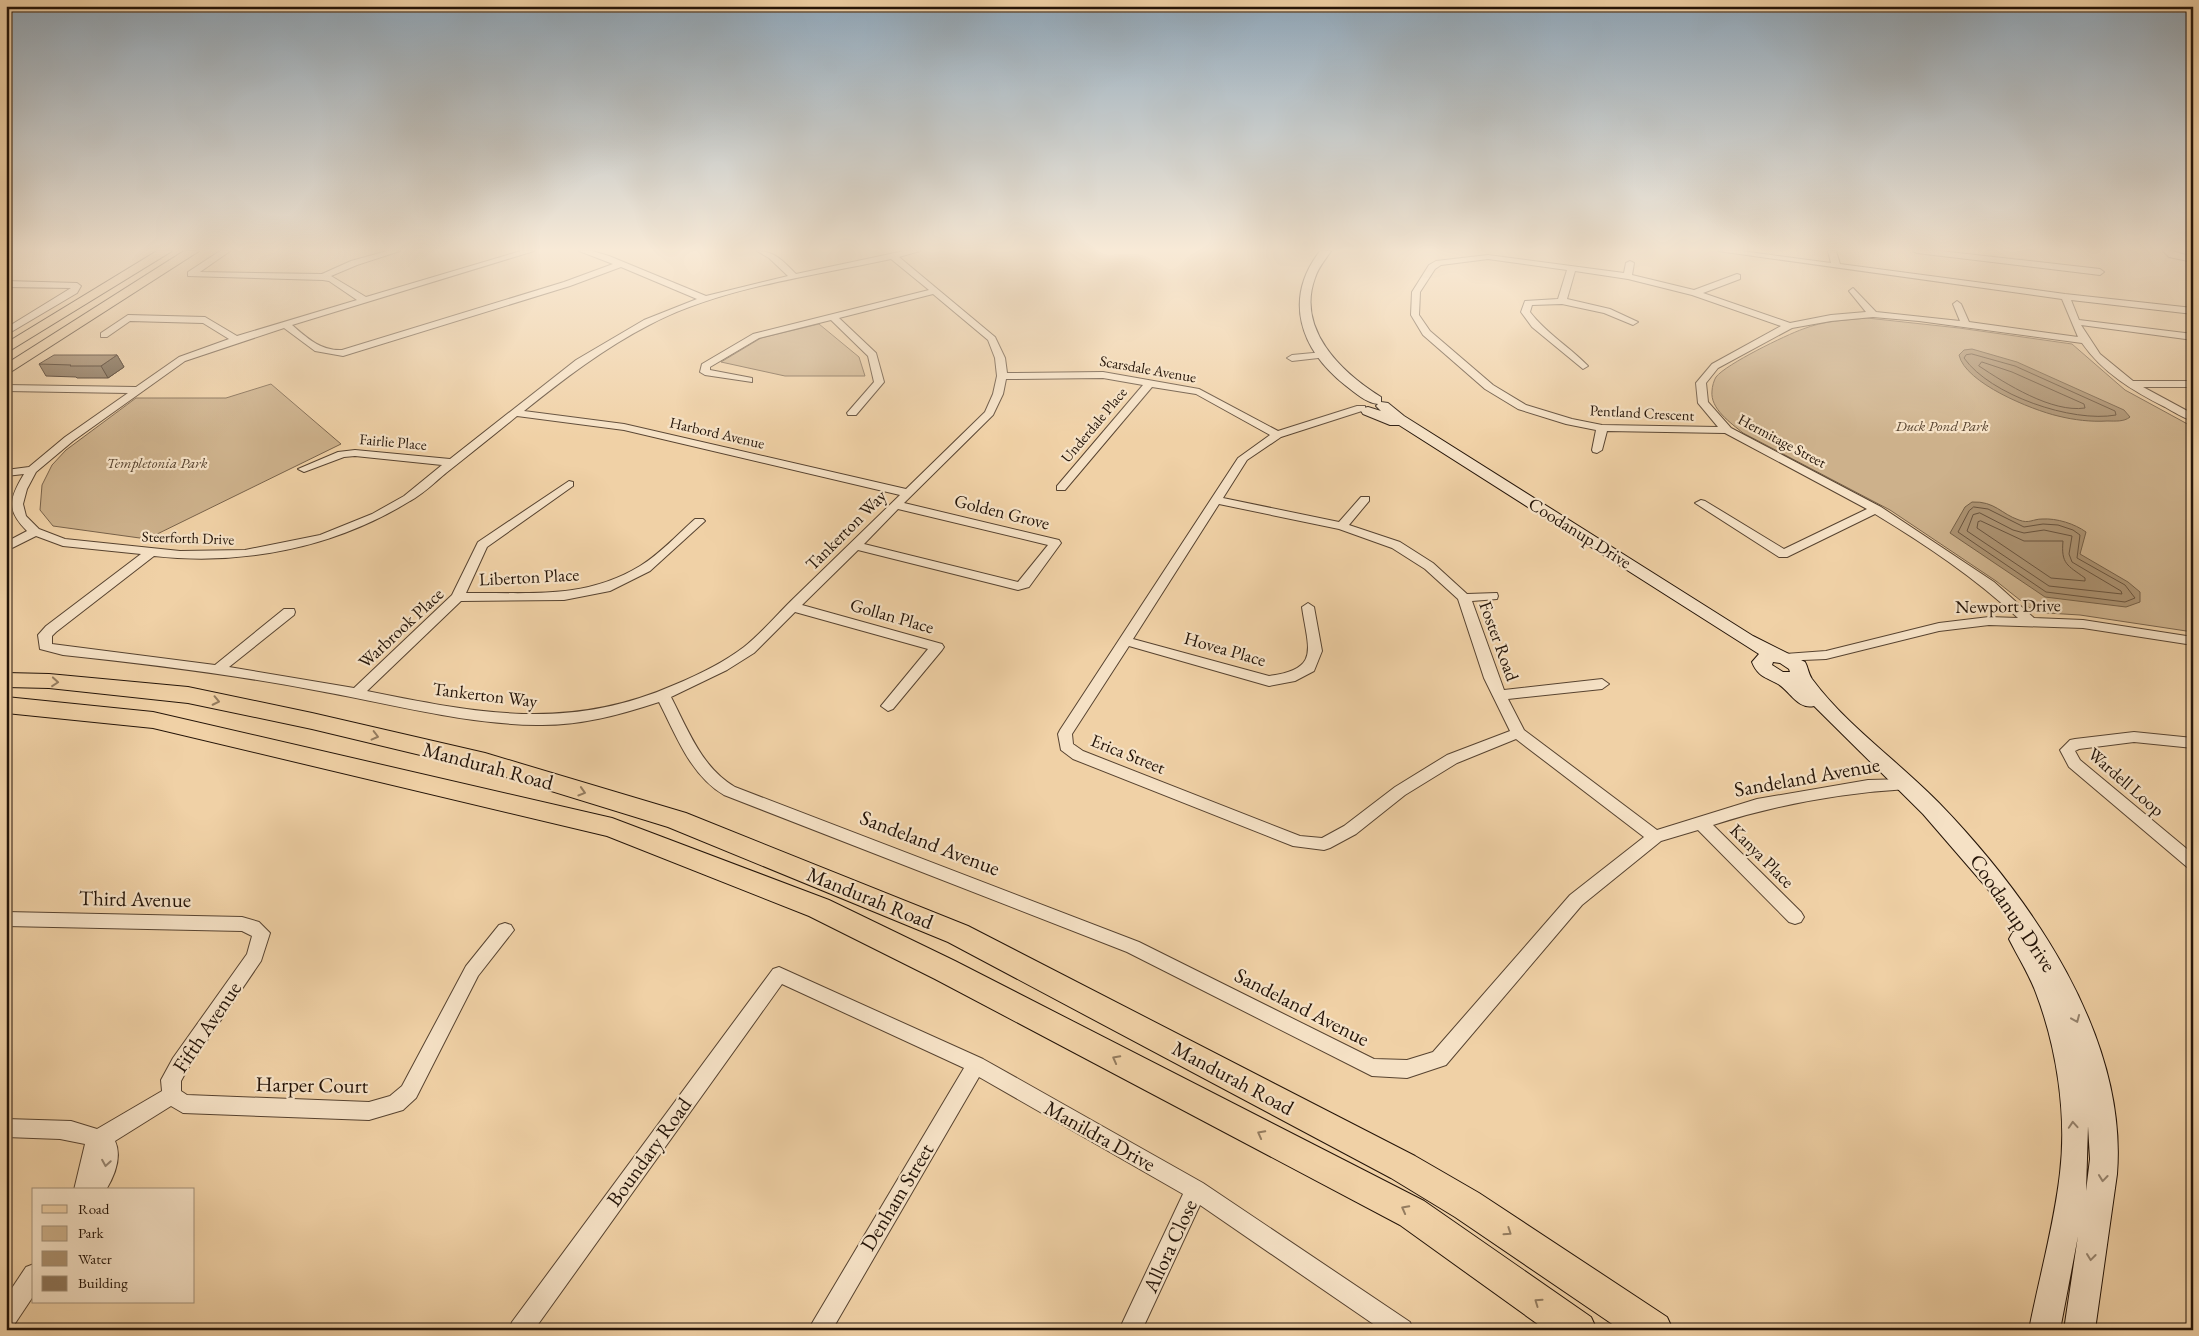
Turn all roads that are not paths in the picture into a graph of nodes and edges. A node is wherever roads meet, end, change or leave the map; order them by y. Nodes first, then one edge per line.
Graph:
1 (38, 313) edge
2 (64, 313) edge
3 (95, 313) edge
4 (324, 313) edge
5 (472, 313) edge
6 (669, 313) edge
7 (843, 313) edge
8 (962, 313) edge
9 (1301, 313) edge
10 (1306, 313) edge
11 (1414, 313) edge
12 (1526, 313) edge
13 (1613, 313) edge
14 (1753, 313) edge
15 (1961, 313) edge
16 (2072, 313) edge
17 (1874, 314) joint
18 (832, 316) junction
19 (1633, 322) dead end
20 (2076, 322) junction
21 (1966, 324) junction
22 (286, 325) junction
23 (1789, 326) junction
24 (6, 332) edge
25 (104, 335) dead end
26 (2193, 337) edge
27 (236, 339) junction
28 (2085, 341) junction
29 (6, 349) edge
30 (1321, 355) junction
31 (1292, 358) dead end
32 (1583, 366) dead end
33 (6, 371) edge
34 (1003, 376) junction
35 (749, 380) dead end
36 (1150, 382) junction
37 (2132, 384) junction
38 (2193, 384) edge
39 (6, 388) edge
40 (136, 390) junction
41 (1369, 406) junction
42 (852, 413) dead end
43 (517, 414) junction
44 (2193, 418) edge
45 (1602, 428) junction
46 (1727, 430) junction
47 (1277, 435) junction
48 (1597, 450) dead end
49 (453, 463) junction
50 (304, 469) dead end
51 (32, 470) junction
52 (6, 473) edge
53 (569, 484) dead end
54 (1061, 488) dead end
55 (908, 493) junction
56 (1365, 499) dead end
57 (1216, 500) junction
58 (1701, 503) dead end
59 (896, 505) junction
60 (1877, 509) junction
61 (699, 521) dead end
62 (1342, 526) junction
63 (35, 532) junction
64 (854, 545) junction
65 (6, 547) edge
66 (150, 553) junction
67 (1492, 596) dead end
68 (458, 597) junction
69 (1464, 598) junction
70 (794, 607) junction
71 (1308, 607) dead end
72 (288, 612) dead end
73 (2029, 621) junction
74 (1126, 641) junction
75 (2193, 641) edge
76 (219, 668) junction
77 (1789, 668) junction
78 (6, 680) edge
79 (1602, 684) dead end
80 (357, 693) junction
81 (1499, 695) junction
82 (664, 697) junction
83 (6, 705) edge
84 (888, 706) dead end
85 (1518, 734) junction
86 (2193, 743) edge
87 (1902, 784) junction
88 (1701, 823) junction
89 (1654, 837) junction
90 (2193, 863) edge
91 (2012, 912) junction
92 (1795, 917) dead end
93 (6, 919) edge
94 (505, 930) dead end
95 (261, 933) joint
96 (779, 974) joint
97 (976, 1065) junction
98 (172, 1095) junction
99 (6, 1128) edge
100 (95, 1142) junction
101 (84, 1188) edge
102 (96, 1188) edge
103 (1196, 1190) junction
104 (2072, 1192) junction
105 (2097, 1209) junction
106 (32, 1279) edge
107 (6, 1317) edge
108 (520, 1330) edge
109 (819, 1330) edge
110 (1130, 1330) edge
111 (1402, 1330) edge
112 (1578, 1330) edge
113 (1654, 1330) edge
114 (2044, 1330) edge
115 (2079, 1330) edge

1 - 24 street
2 - 29 main road
3 - 33 main road
4 - 22 street
5 - 22 street
6 - 43 street, Steerforth Drive
7 - 18 street
8 - 34 street, Tankerton Way
9 - 30 main road, Coodanup Drive
10 - 30 main road, Coodanup Drive
11 - 45 street, Pentland Crescent
12 - 32 street
13 - 19 street
14 - 23 street, Pentland Crescent
15 - 21 street
16 - 20 street
17 - 21 street, Hermitage Street
17 - 23 street, Hermitage Street
18 - 35 street
18 - 42 street
20 - 26 street
20 - 28 street
21 - 28 street, Hermitage Street
22 - 27 street
23 - 46 street, Hermitage Street
25 - 27 street
27 - 40 street
28 - 37 street
30 - 31 street
30 - 41 main road, Coodanup Drive
34 - 36 street, Scarsdale Avenue
34 - 55 street, Tankerton Way
36 - 47 street, Scarsdale Avenue
36 - 54 street, Underdale Place
37 - 38 street
37 - 44 street
39 - 40 street
40 - 51 street
41 - 47 street, Erica Street
41 - 77 main road, Coodanup Drive
41 - 77 main road, Coodanup Drive
43 - 49 street, Steerforth Drive
43 - 55 street, Harbord Avenue
45 - 46 street, Pentland Crescent
45 - 48 street
46 - 60 street, Hermitage Street
47 - 57 street, Erica Street
49 - 50 street, Fairlie Place
49 - 66 street, Steerforth Drive
51 - 52 street
51 - 63 street
53 - 68 street, Warbrook Place
55 - 59 street, Tankerton Way
56 - 62 street
57 - 62 street, Foster Road
57 - 74 street, Erica Street
58 - 60 street
59 - 64 street, Tankerton Way
59 - 64 street, Golden Grove
60 - 73 street, Hermitage Street
61 - 68 street, Liberton Place
62 - 69 street, Foster Road
63 - 65 street
63 - 66 street, Steerforth Drive
64 - 70 street, Tankerton Way
66 - 76 street, Tankerton Way
67 - 69 street
68 - 80 street, Warbrook Place
69 - 81 street, Foster Road
70 - 82 street, Tankerton Way
70 - 84 street, Gollan Place
71 - 74 street, Hovea Place
72 - 76 street
73 - 75 street, Newport Drive
73 - 77 street, Newport Drive
74 - 85 street, Erica Street
76 - 80 street, Tankerton Way
77 - 87 main road, Coodanup Drive
78 -> 113 highway, Mandurah Road
79 - 81 street
80 - 82 street, Tankerton Way
81 - 85 street, Foster Road
82 - 89 street, Sandeland Avenue
112 -> 83 highway, Mandurah Road
85 - 89 street, Foster Road
86 - 90 street, Wardell Loop
87 - 88 street, Sandeland Avenue
87 - 91 main road, Coodanup Drive
88 - 89 street, Sandeland Avenue
88 - 92 street, Kanya Place
104 -> 91 main road, Coodanup Drive
91 -> 105 main road, Coodanup Drive
93 - 95 street, Third Avenue
94 - 98 street, Harper Court
95 - 98 street, Fifth Avenue
96 - 97 street, Manildra Drive
96 - 108 street, Boundary Road
97 - 103 street, Manildra Drive
97 - 109 street, Denham Street
98 - 100 street, Fifth Avenue
99 - 100 street
100 - 101 street
100 -> 102 street
103 - 110 street, Allora Close
103 - 111 street, Manildra Drive
104 - 105 main road
104 - 114 main road, Coodanup Drive
105 -> 115 main road, Coodanup Drive
106 - 107 street

